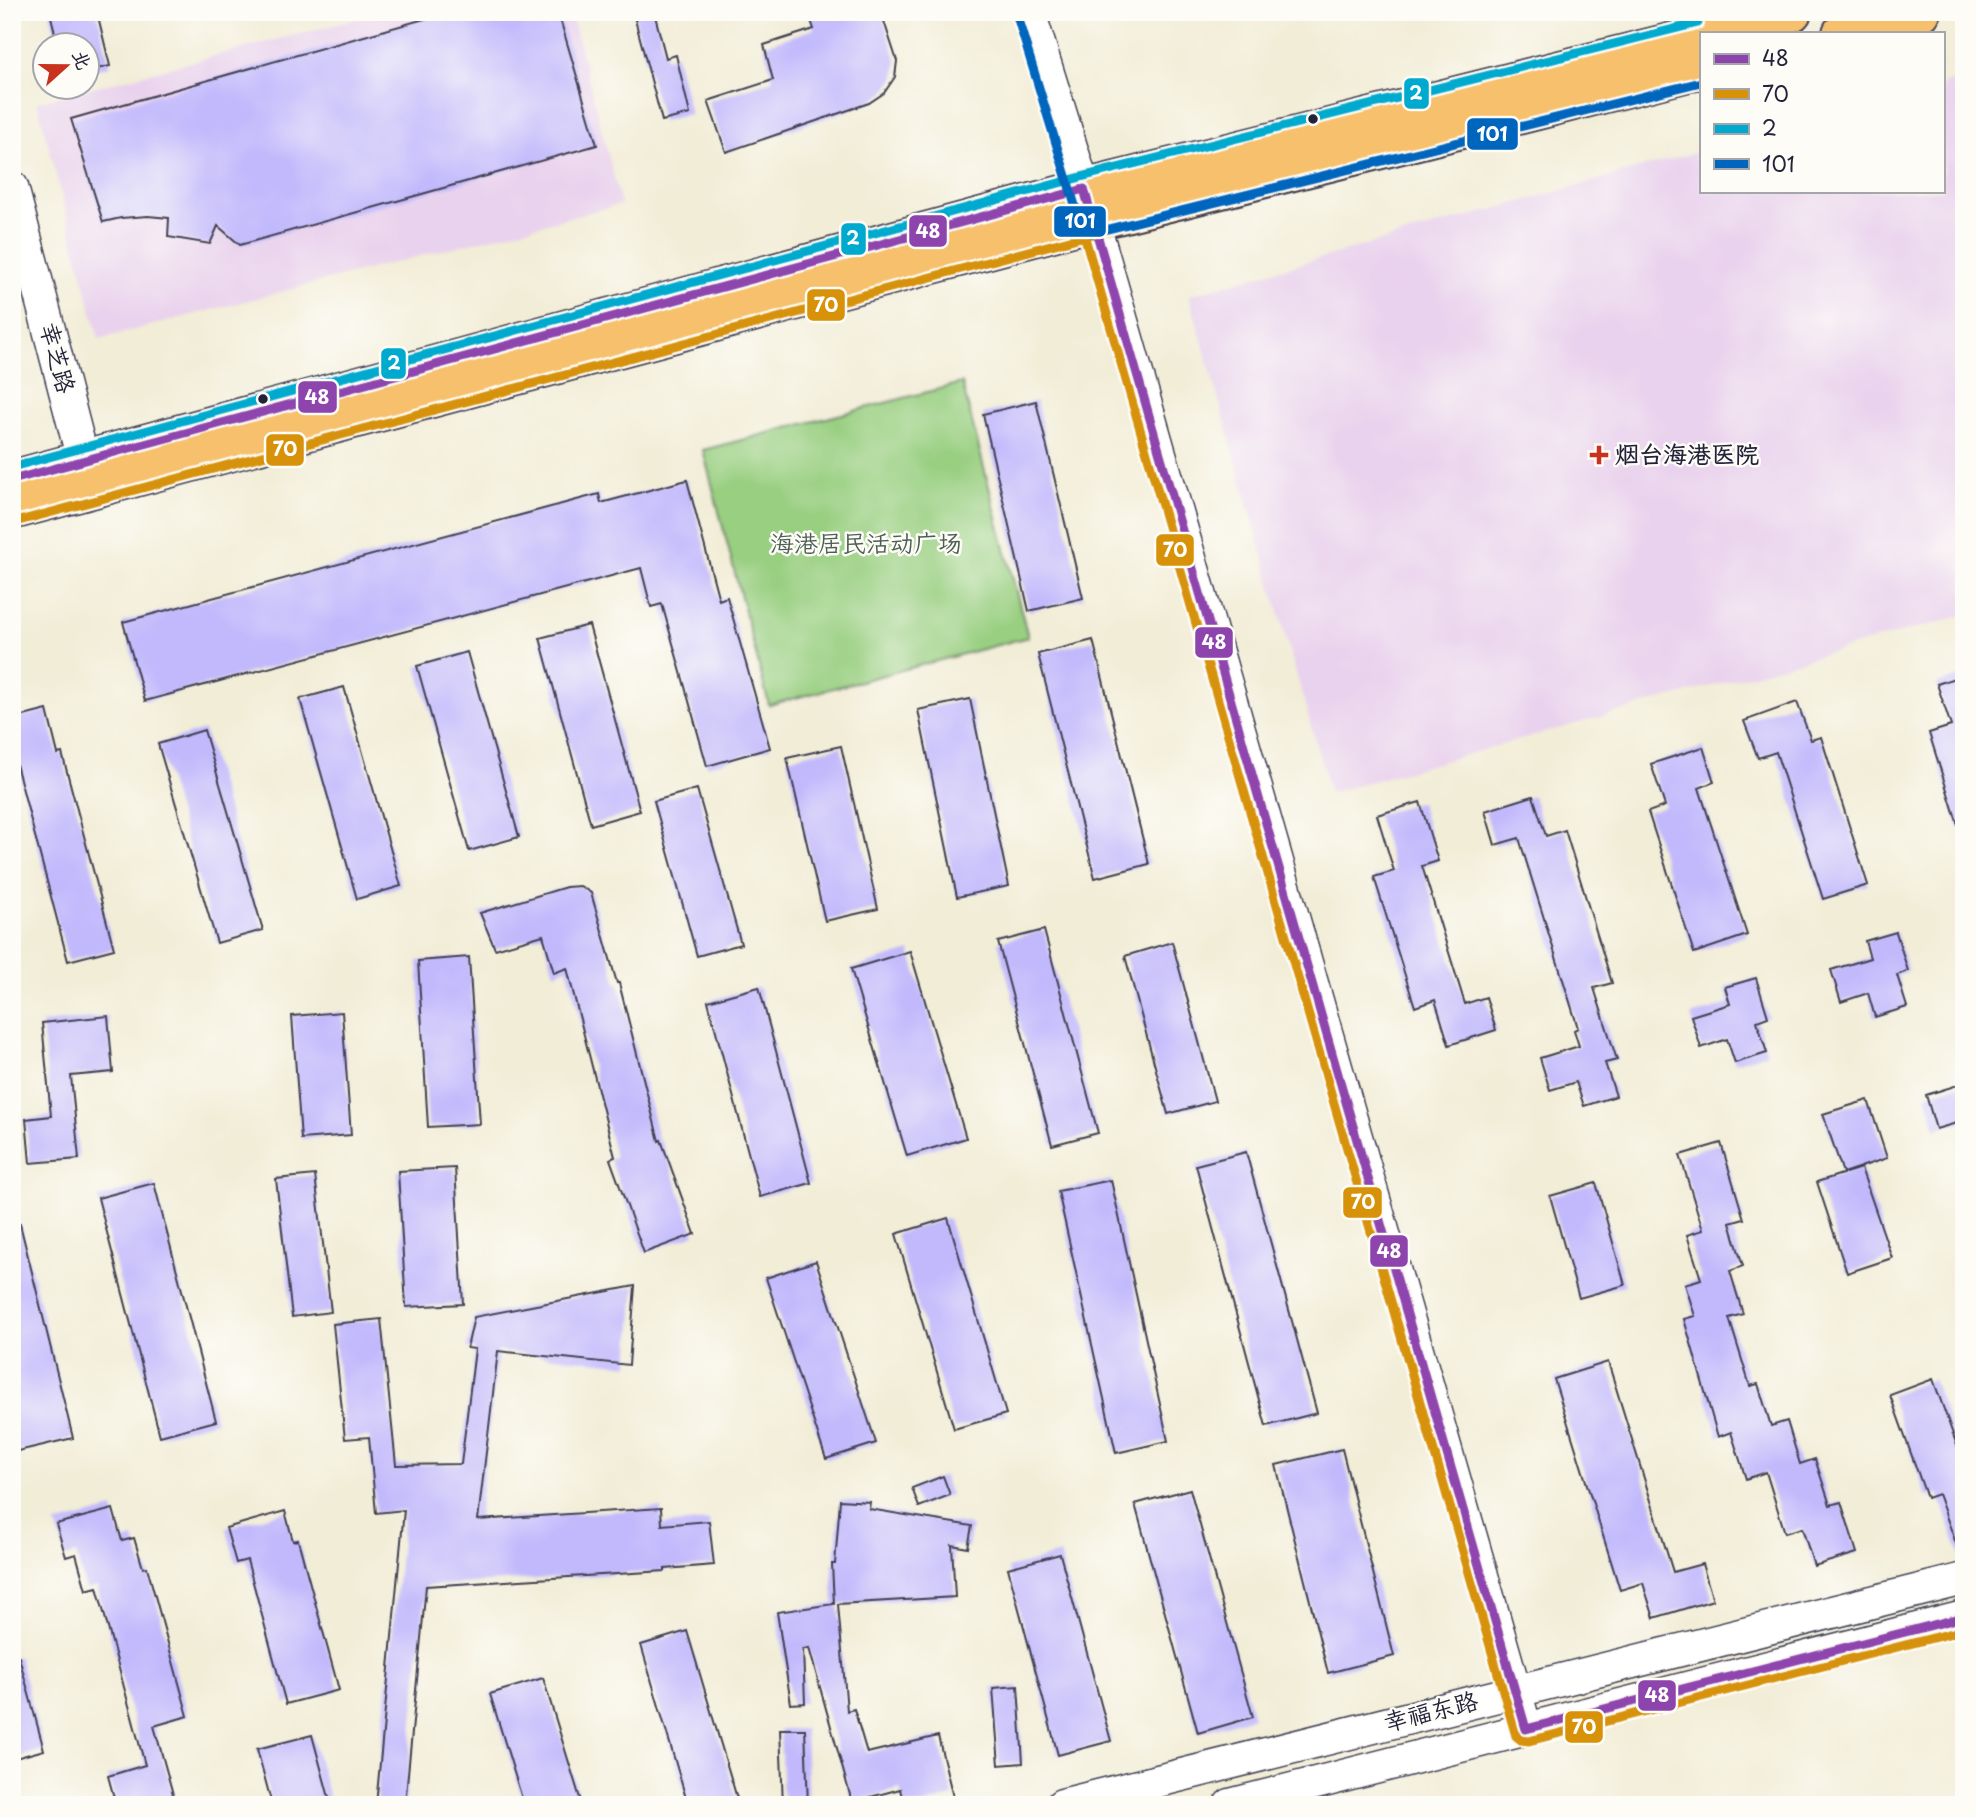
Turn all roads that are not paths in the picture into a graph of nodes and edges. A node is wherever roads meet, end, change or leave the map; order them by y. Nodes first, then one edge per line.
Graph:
1 (1029, 12) edge
2 (1791, 12) edge
3 (1921, 12) edge
4 (1711, 32) edge
5 (1846, 32) edge
6 (1700, 35) edge
7 (1700, 69) edge
8 (12, 187) edge
9 (1088, 205) junction
10 (86, 475) junction
11 (12, 480) edge
12 (12, 510) edge
13 (1964, 1579) edge
14 (1964, 1616) edge
15 (1514, 1691) junction
16 (1526, 1729) junction
17 (1062, 1805) edge
18 (1230, 1805) edge

1 - 9 street
2 - 4 main road
3 - 5 main road
6 - 9 main road
7 - 9 main road
8 - 10 street, 幸芝路
9 - 10 main road
9 - 15 street
10 - 11 main road
10 - 12 main road
13 - 15 street, 幸福东路
14 - 16 street, 幸福东路
15 - 16 street
15 - 17 street, 幸福东路
16 - 18 street, 幸福东路

